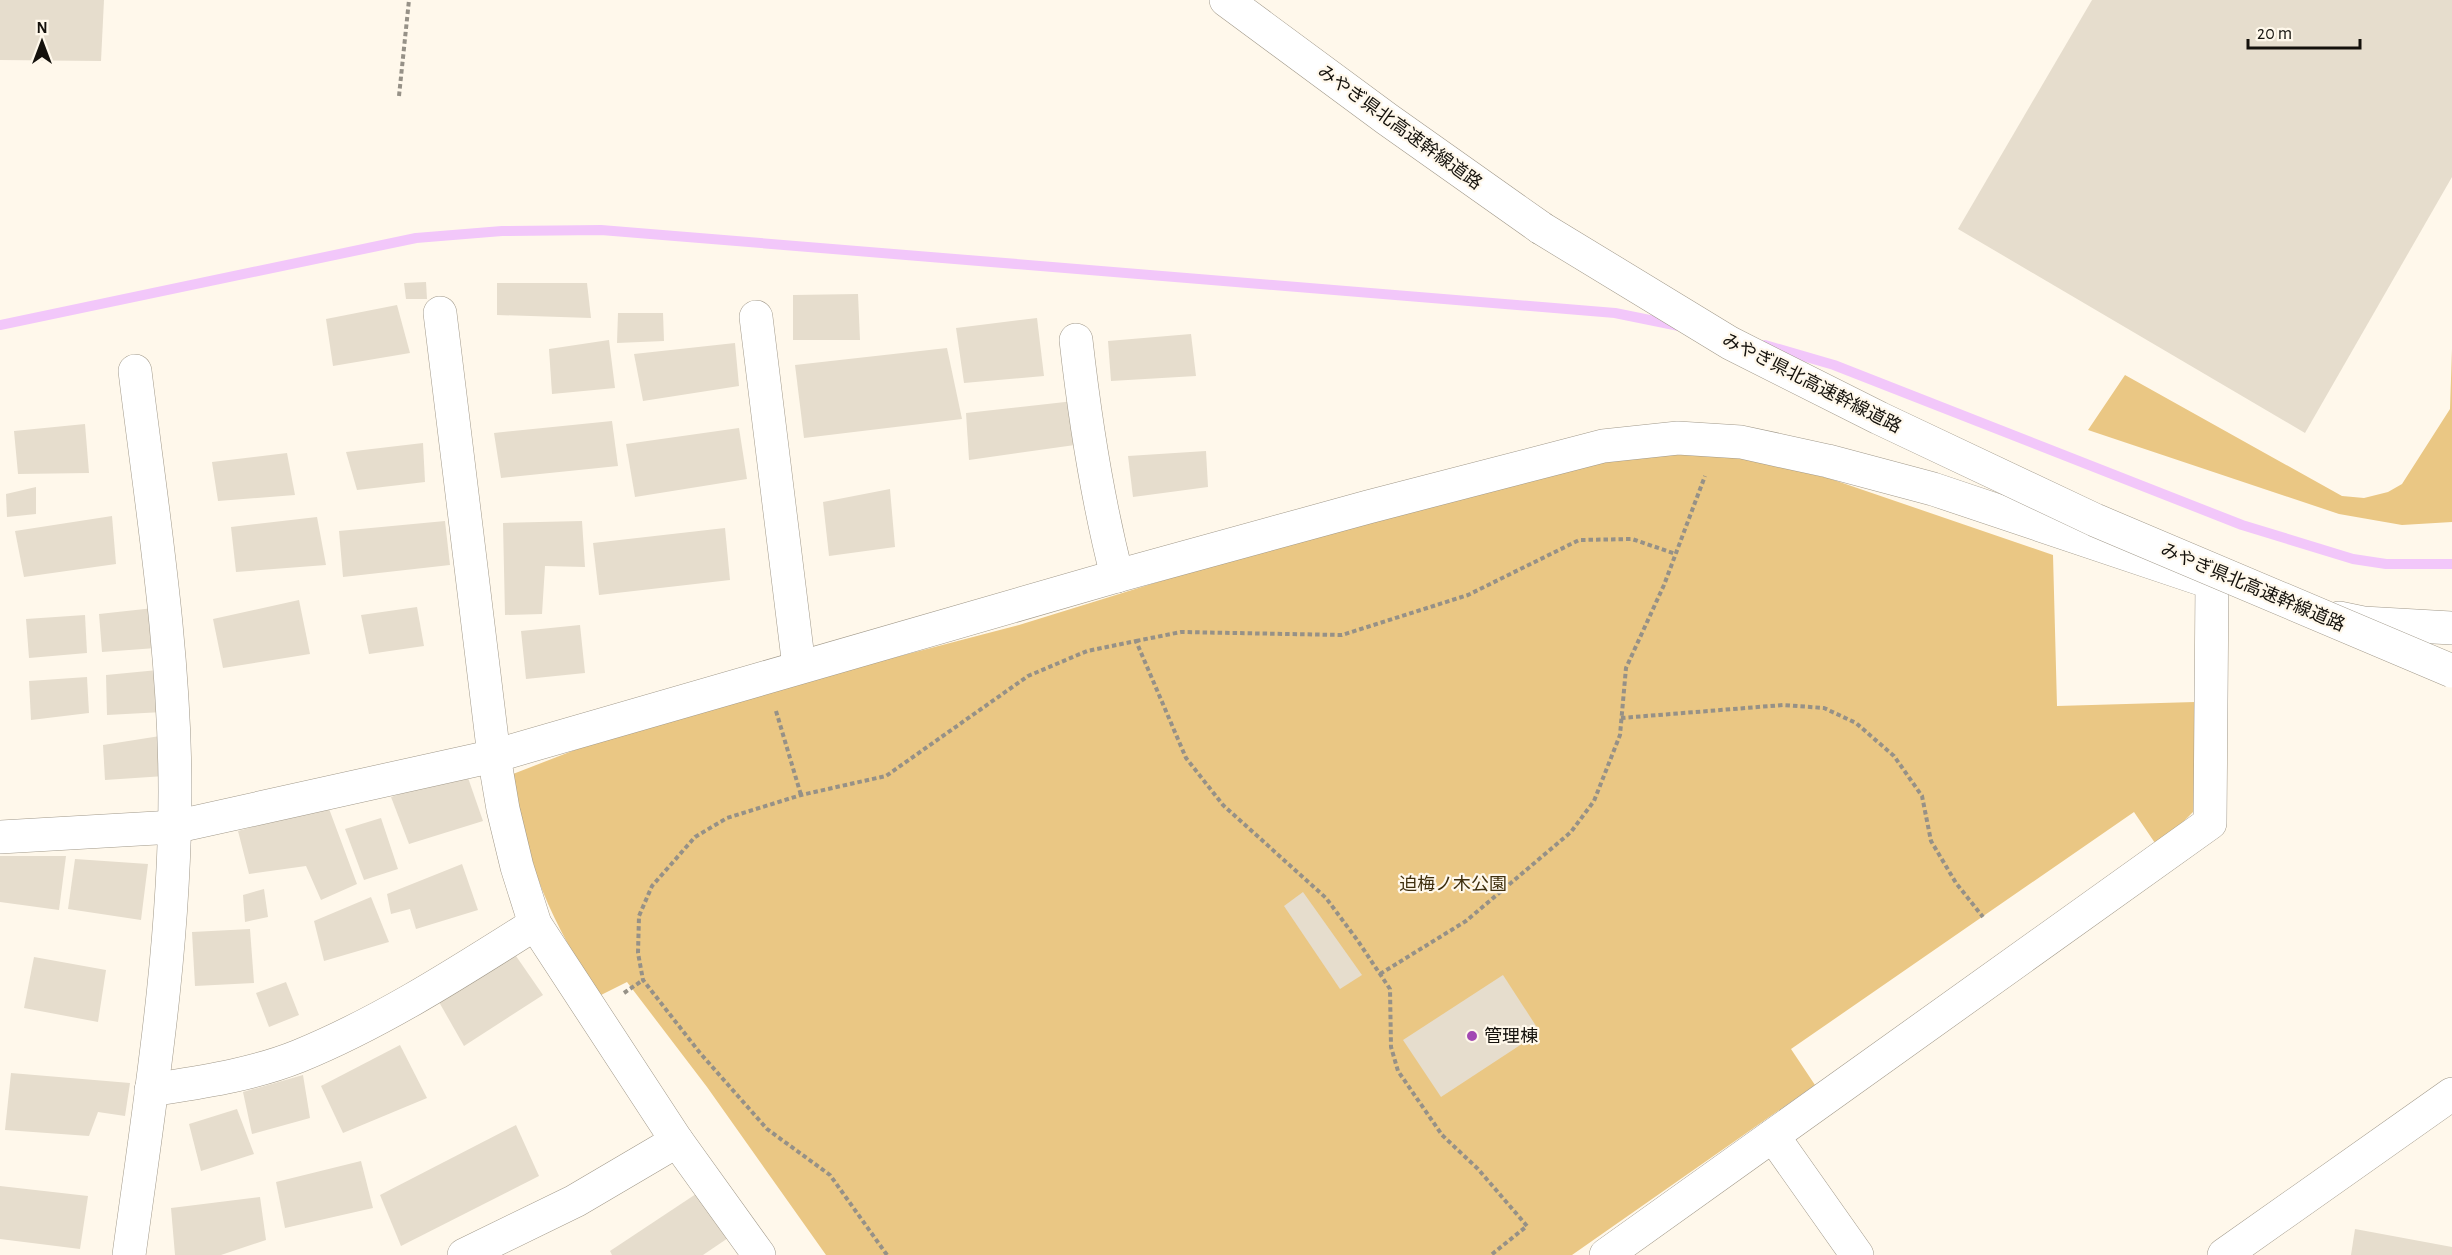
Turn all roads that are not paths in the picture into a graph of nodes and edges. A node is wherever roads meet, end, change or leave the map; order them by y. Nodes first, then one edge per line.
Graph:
1 (1226, 0) edge
2 (440, 313) dead end
3 (756, 317) dead end
4 (1076, 340) dead end
5 (135, 371) dead end
6 (1117, 576) junction
7 (2212, 583) junction
8 (2452, 628) edge
9 (799, 667) junction
10 (2452, 671) edge
11 (494, 756) junction
12 (174, 827) junction
13 (0, 837) edge
14 (535, 924) junction
15 (151, 1090) junction
16 (2452, 1094) edge
17 (1773, 1137) junction
18 (677, 1141) junction
19 (129, 1255) edge
20 (464, 1255) edge
21 (759, 1255) edge
22 (1606, 1255) edge
23 (1857, 1255) edge
24 (2224, 1255) edge

1 - 10 street, みやぎ県北高速幹線道路, bridge
2 - 11 street
3 - 9 street
4 - 6 street
5 - 12 street
6 - 7 street
6 - 9 street
7 - 8 street
7 - 17 street
9 - 11 street
11 - 12 street
11 - 14 street
12 - 13 street
12 - 15 street
14 - 15 street
14 - 18 street
15 - 19 street
16 - 24 street
17 - 22 street
17 - 23 street
18 - 20 street
18 - 21 street

